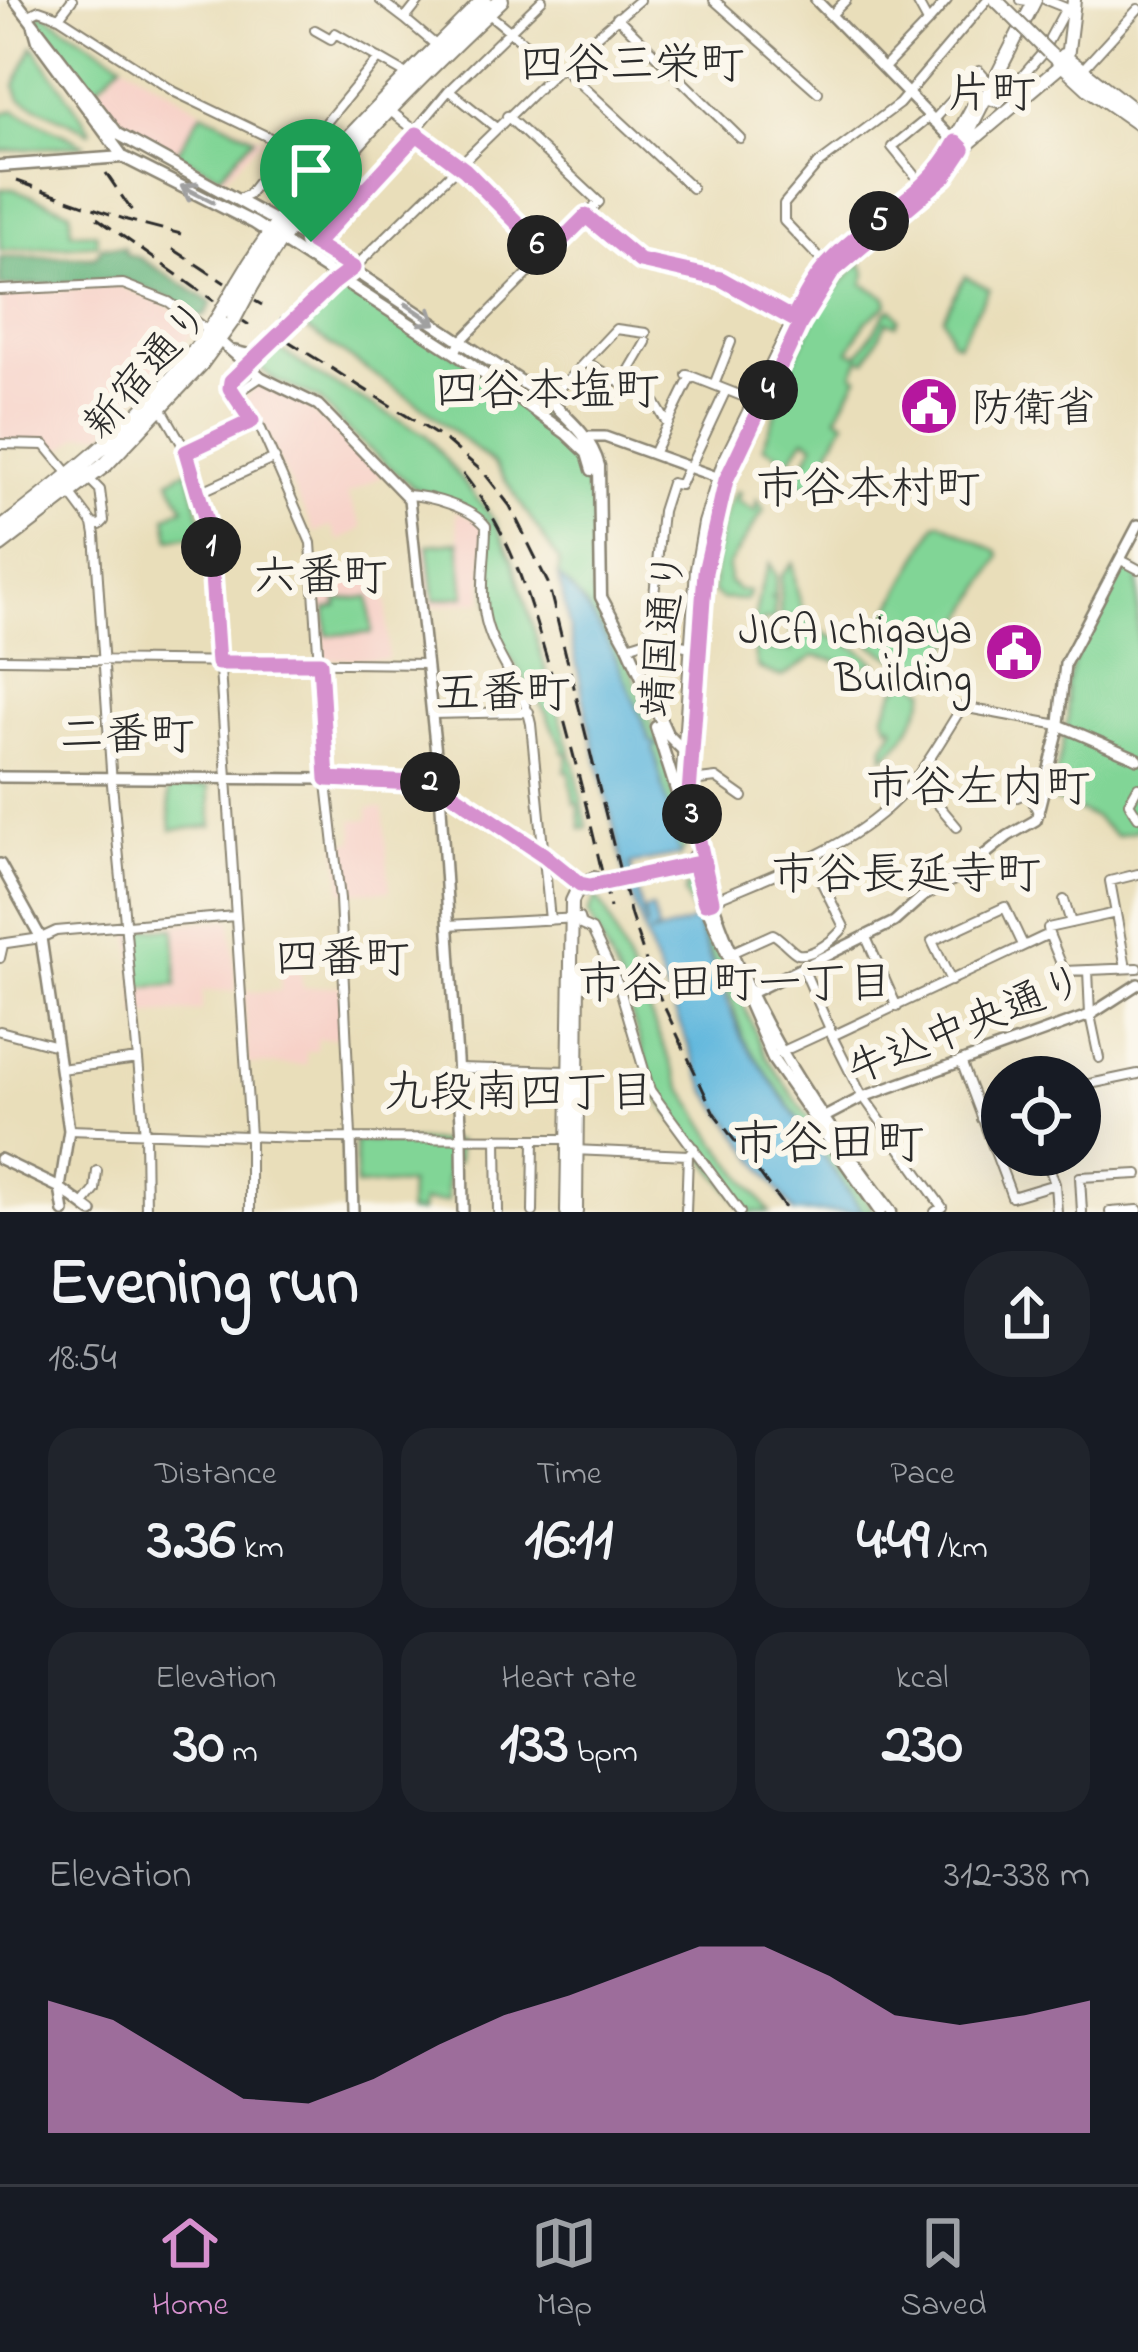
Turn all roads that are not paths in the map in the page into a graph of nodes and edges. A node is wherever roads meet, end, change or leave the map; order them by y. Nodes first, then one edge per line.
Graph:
1 (15, 0) edge
2 (72, 0) edge
3 (380, 0) edge
4 (420, 0) edge
5 (502, 0) edge
6 (542, 0) edge
7 (639, 0) edge
8 (714, 0) edge
9 (816, 0) edge
10 (846, 0) edge
11 (916, 0) edge
12 (947, 0) edge
13 (987, 0) edge
14 (996, 0) edge
15 (1006, 0) edge
16 (1028, 0) edge
17 (1046, 0) edge
18 (486, 6) edge
19 (1071, 6) edge
20 (1138, 9) edge
21 (832, 14) junction
22 (59, 17) junction
23 (617, 17) junction
24 (30, 19) junction
25 (404, 19) junction
26 (928, 22) junction
27 (315, 30) dead end
28 (510, 31) junction
29 (436, 46) junction
30 (1050, 49) junction
31 (379, 58) junction
32 (1064, 61) junction
33 (559, 68) junction
34 (884, 68) junction
35 (1082, 70) junction
36 (409, 76) junction
37 (986, 79) junction
38 (449, 90) junction
39 (818, 92) dead end
40 (908, 94) junction
41 (986, 99) junction
42 (386, 108) junction
43 (1138, 113) edge
44 (508, 116) junction
45 (931, 119) junction
46 (1138, 124) edge
47 (104, 128) junction
48 (495, 128) junction
49 (416, 133) junction
50 (740, 138) dead end
51 (970, 138) junction
52 (286, 146) junction
53 (146, 151) junction
54 (110, 153) junction
55 (301, 153) junction
56 (0, 162) edge
57 (459, 165) junction
58 (325, 176) junction
59 (924, 187) junction
60 (692, 188) dead end
61 (238, 199) junction
62 (353, 202) junction
63 (586, 216) junction
64 (279, 230) junction
65 (311, 242) junction
66 (548, 254) junction
67 (826, 265) junction
68 (353, 268) junction
69 (339, 277) junction
70 (0, 290) edge
71 (793, 319) junction
72 (219, 341) junction
73 (731, 342) dead end
74 (458, 347) junction
75 (255, 356) junction
76 (586, 362) junction
77 (246, 365) junction
78 (260, 377) junction
79 (622, 383) junction
80 (713, 385) junction
81 (727, 390) junction
82 (237, 393) junction
83 (549, 400) junction
84 (752, 400) junction
85 (163, 405) junction
86 (253, 418) junction
87 (667, 423) junction
88 (579, 438) junction
89 (0, 444) edge
90 (186, 452) junction
91 (652, 454) junction
92 (275, 458) junction
93 (689, 467) junction
94 (722, 479) junction
95 (74, 484) junction
96 (198, 493) junction
97 (407, 495) junction
98 (93, 524) junction
99 (1138, 525) edge
100 (2, 539) edge
101 (1121, 560) junction
102 (1138, 568) edge
103 (650, 639) junction
104 (628, 646) junction
105 (691, 647) junction
106 (0, 659) edge
107 (104, 662) junction
108 (218, 663) junction
109 (320, 663) junction
110 (429, 664) junction
111 (529, 712) junction
112 (431, 714) junction
113 (1059, 725) junction
114 (687, 755) junction
115 (1138, 759) edge
116 (0, 777) edge
117 (915, 777) junction
118 (112, 778) junction
119 (224, 779) junction
120 (327, 779) junction
121 (690, 781) junction
122 (438, 784) junction
123 (1138, 787) edge
124 (743, 797) dead end
125 (1017, 797) dead end
126 (683, 815) junction
127 (1040, 815) junction
128 (1138, 817) edge
129 (957, 827) dead end
130 (544, 855) junction
131 (691, 861) junction
132 (0, 864) edge
133 (1138, 874) edge
134 (924, 875) dead end
135 (821, 881) dead end
136 (589, 884) junction
137 (939, 888) junction
138 (1064, 900) dead end
139 (708, 902) junction
140 (1116, 913) junction
141 (235, 916) junction
142 (575, 918) junction
143 (550, 920) junction
144 (1071, 923) junction
145 (447, 925) junction
146 (128, 926) junction
147 (1049, 934) junction
148 (865, 935) junction
149 (41, 938) junction
150 (2, 944) edge
151 (1023, 945) junction
152 (733, 952) junction
153 (0, 958) edge
154 (802, 968) junction
155 (1126, 968) junction
156 (1138, 968) edge
157 (1088, 970) junction
158 (951, 980) junction
159 (1138, 984) edge
160 (752, 993) junction
161 (897, 1007) junction
162 (1090, 1015) junction
163 (0, 1031) edge
164 (831, 1032) junction
165 (57, 1046) junction
166 (779, 1053) junction
167 (1099, 1056) edge
168 (138, 1059) junction
169 (960, 1060) junction
170 (457, 1068) junction
171 (61, 1069) junction
172 (568, 1071) junction
173 (1138, 1074) edge
174 (1101, 1081) edge
175 (863, 1096) junction
176 (981, 1116) edge
177 (819, 1121) junction
178 (69, 1130) junction
179 (144, 1130) junction
180 (250, 1136) junction
181 (351, 1136) junction
182 (462, 1138) junction
183 (496, 1138) junction
184 (534, 1139) junction
185 (572, 1145) junction
186 (691, 1151) junction
187 (0, 1159) edge
188 (98, 1171) dead end
189 (1138, 1174) edge
190 (1004, 1176) edge
191 (1052, 1176) edge
192 (1055, 1184) junction
193 (61, 1188) junction
194 (87, 1208) edge
195 (1138, 1210) edge
196 (64, 1212) edge
197 (146, 1212) edge
198 (250, 1212) edge
199 (353, 1212) edge
200 (463, 1212) edge
201 (498, 1212) edge
202 (533, 1212) edge
203 (572, 1212) edge
204 (686, 1212) edge
205 (740, 1212) edge
206 (880, 1212) edge
207 (891, 1212) edge
208 (935, 1212) edge
209 (1057, 1212) edge
210 (1082, 1212) edge
211 (1110, 1212) edge

1 - 24 main road
2 - 22 street
3 - 25 street
4 - 25 street
5 - 18 highway, 新宿通り
6 - 28 street
7 - 23 street
8 - 39 street
9 - 21 street
10 - 21 street
11 - 26 street
12 - 26 street
13 - 40 street
14 - 30 main road, bridge
15 - 30 main road, bridge
16 - 37 main road, 靖国通り
16 - 41 main road, 靖国通り
17 - 19 street
18 - 28 street
18 - 29 highway, 新宿通り
18 - 42 highway, 新宿通り
19 - 32 main road
19 - 41 street
20 - 35 street
21 - 34 street
22 - 24 street
22 - 52 street
23 - 33 street
23 - 50 street
24 - 47 main road
25 - 29 street
26 - 34 street
27 - 31 street
28 - 33 street
28 - 38 street
29 - 36 highway, 新宿通り
30 - 32 main road
31 - 36 street
31 - 55 street
32 - 35 main road
32 - 46 main road
32 - 51 main road
33 - 44 street
33 - 60 street
34 - 40 street
35 - 43 main road
36 - 42 highway, 新宿通り
37 - 45 street
37 - 51 main road, 靖国通り
38 - 48 street
38 - 49 street
40 - 45 street
40 - 67 street
41 - 51 main road, 靖国通り
42 - 49 street
42 - 58 highway, 新宿通り
44 - 48 street
44 - 63 street
45 - 51 street
45 - 59 street
47 - 53 main road
47 - 54 main road
47 - 54 main road
48 - 57 street
49 - 57 street
49 - 62 street
51 - 59 main road, 靖国通り
51 - 94 main road, 靖国通り
52 - 55 street
52 - 61 street
53 - 54 main road
53 - 61 main road
54 - 56 main road
64 -> 54 main road
55 - 58 street
57 - 66 street
57 - 68 street
58 - 62 street
58 - 64 highway, 新宿通り
59 - 67 main road, 靖国通り
61 - 64 main road
62 - 65 street
63 - 66 street
63 - 71 street
64 - 65 main road
64 - 69 main road
64 - 72 highway, 新宿通り, bridge
65 - 68 main road
66 - 74 street
67 - 71 main road, 靖国通り
68 - 69 street
68 -> 74 main road
69 - 74 main road
69 - 75 street, bridge
70 - 72 street
71 - 84 main road, 靖国通り
72 - 75 street
72 - 77 street
72 - 85 highway, 新宿通り
72 - 95 highway, 新宿通り
73 - 80 street
74 - 83 main road
74 - 88 main road
75 - 77 street
76 - 79 street
76 - 79 street
76 - 83 street
77 - 78 street
77 - 82 street
78 - 82 street
78 - 97 street
79 - 87 street
80 - 81 street
80 - 87 street
81 - 84 street
81 - 93 street
82 - 86 street
83 - 88 main road
84 - 94 main road, 靖国通り
85 - 90 street
85 - 95 highway, 新宿通り
86 - 90 street
86 - 92 street
87 - 91 street
88 - 91 street
88 - 104 main road
88 - 126 main road
89 - 95 street
90 - 96 street
91 - 93 street
92 - 96 street
92 - 109 street
93 - 94 street
93 - 103 street
94 - 105 main road, 靖国通り
94 - 114 main road, 靖国通り
95 - 98 street
95 - 98 street
95 - 100 highway, 新宿通り
96 - 108 street
97 - 110 street
97 - 111 street
98 - 107 street
99 - 101 street
101 - 102 street
101 - 113 street
103 - 104 street
103 - 105 street
104 - 114 main road
105 - 114 main road, 靖国通り
106 - 107 street
107 - 108 street
107 - 118 street
108 - 109 street
108 - 119 street
109 - 110 street
109 - 120 street
110 - 112 street
111 - 112 street
111 - 130 street
112 - 122 street
113 - 115 street
113 - 117 street
113 - 127 street
114 - 121 main road, 靖国通り
114 - 126 main road, 靖国通り
116 - 118 street
117 - 129 street
117 - 139 street
118 - 119 street
118 - 146 street
119 - 120 street
119 - 141 street
120 - 122 street
120 - 181 street
121 - 124 street
121 - 131 main road, 靖国通り
122 - 130 street
122 - 145 street
123 - 128 street
125 - 127 street
126 - 131 main road, 靖国通り
127 - 137 street
130 - 136 street
130 - 143 street
131 - 136 main road, bridge
131 - 139 main road
132 - 149 street
133 - 140 street
134 - 137 street
135 - 152 street
136 - 142 main road
137 - 148 street
138 - 144 street
139 - 152 main road
139 - 177 main road
140 - 144 street
140 - 155 street
141 - 146 street
141 - 180 street
142 - 143 street
142 - 172 main road
142 - 185 main road
142 - 186 street
143 - 145 street
144 - 147 street
145 - 170 street
146 - 149 street
146 - 168 street
147 - 151 street
147 - 157 street
148 - 154 street
148 - 161 street
149 - 150 street
149 - 165 street
150 - 153 street
151 - 158 street
151 - 158 street
152 - 160 main road
154 - 160 street
154 - 164 street
155 - 156 street
155 - 157 street
157 - 162 street
158 - 161 street
159 - 162 street, 牛込中央通り
160 - 166 main road
161 - 164 street
162 - 167 street
162 - 169 street, 牛込中央通り
163 - 165 street
164 - 166 street
164 - 175 street
165 - 171 street
166 - 177 main road
168 - 171 street
168 - 179 street
169 - 175 street, 牛込中央通り
169 - 176 street
170 - 172 street
170 - 182 street
171 - 178 street
172 - 185 main road
173 - 174 street
175 - 177 street, 牛込中央通り
175 - 208 street
177 - 206 main road
177 - 207 main road
178 - 179 street
178 - 193 street
179 - 180 street
179 - 197 street
180 - 181 street
180 - 198 street
181 - 182 street
181 - 199 street
182 - 183 street
182 - 200 street
183 - 184 street
183 - 201 street
184 - 185 street
184 - 202 street
185 - 186 street
185 - 203 main road
186 - 204 street
186 - 205 street
187 - 193 street
188 - 194 street
189 - 210 street
190 - 192 street
191 - 192 street
192 - 209 street
193 - 194 street
193 - 196 street
195 - 211 street

